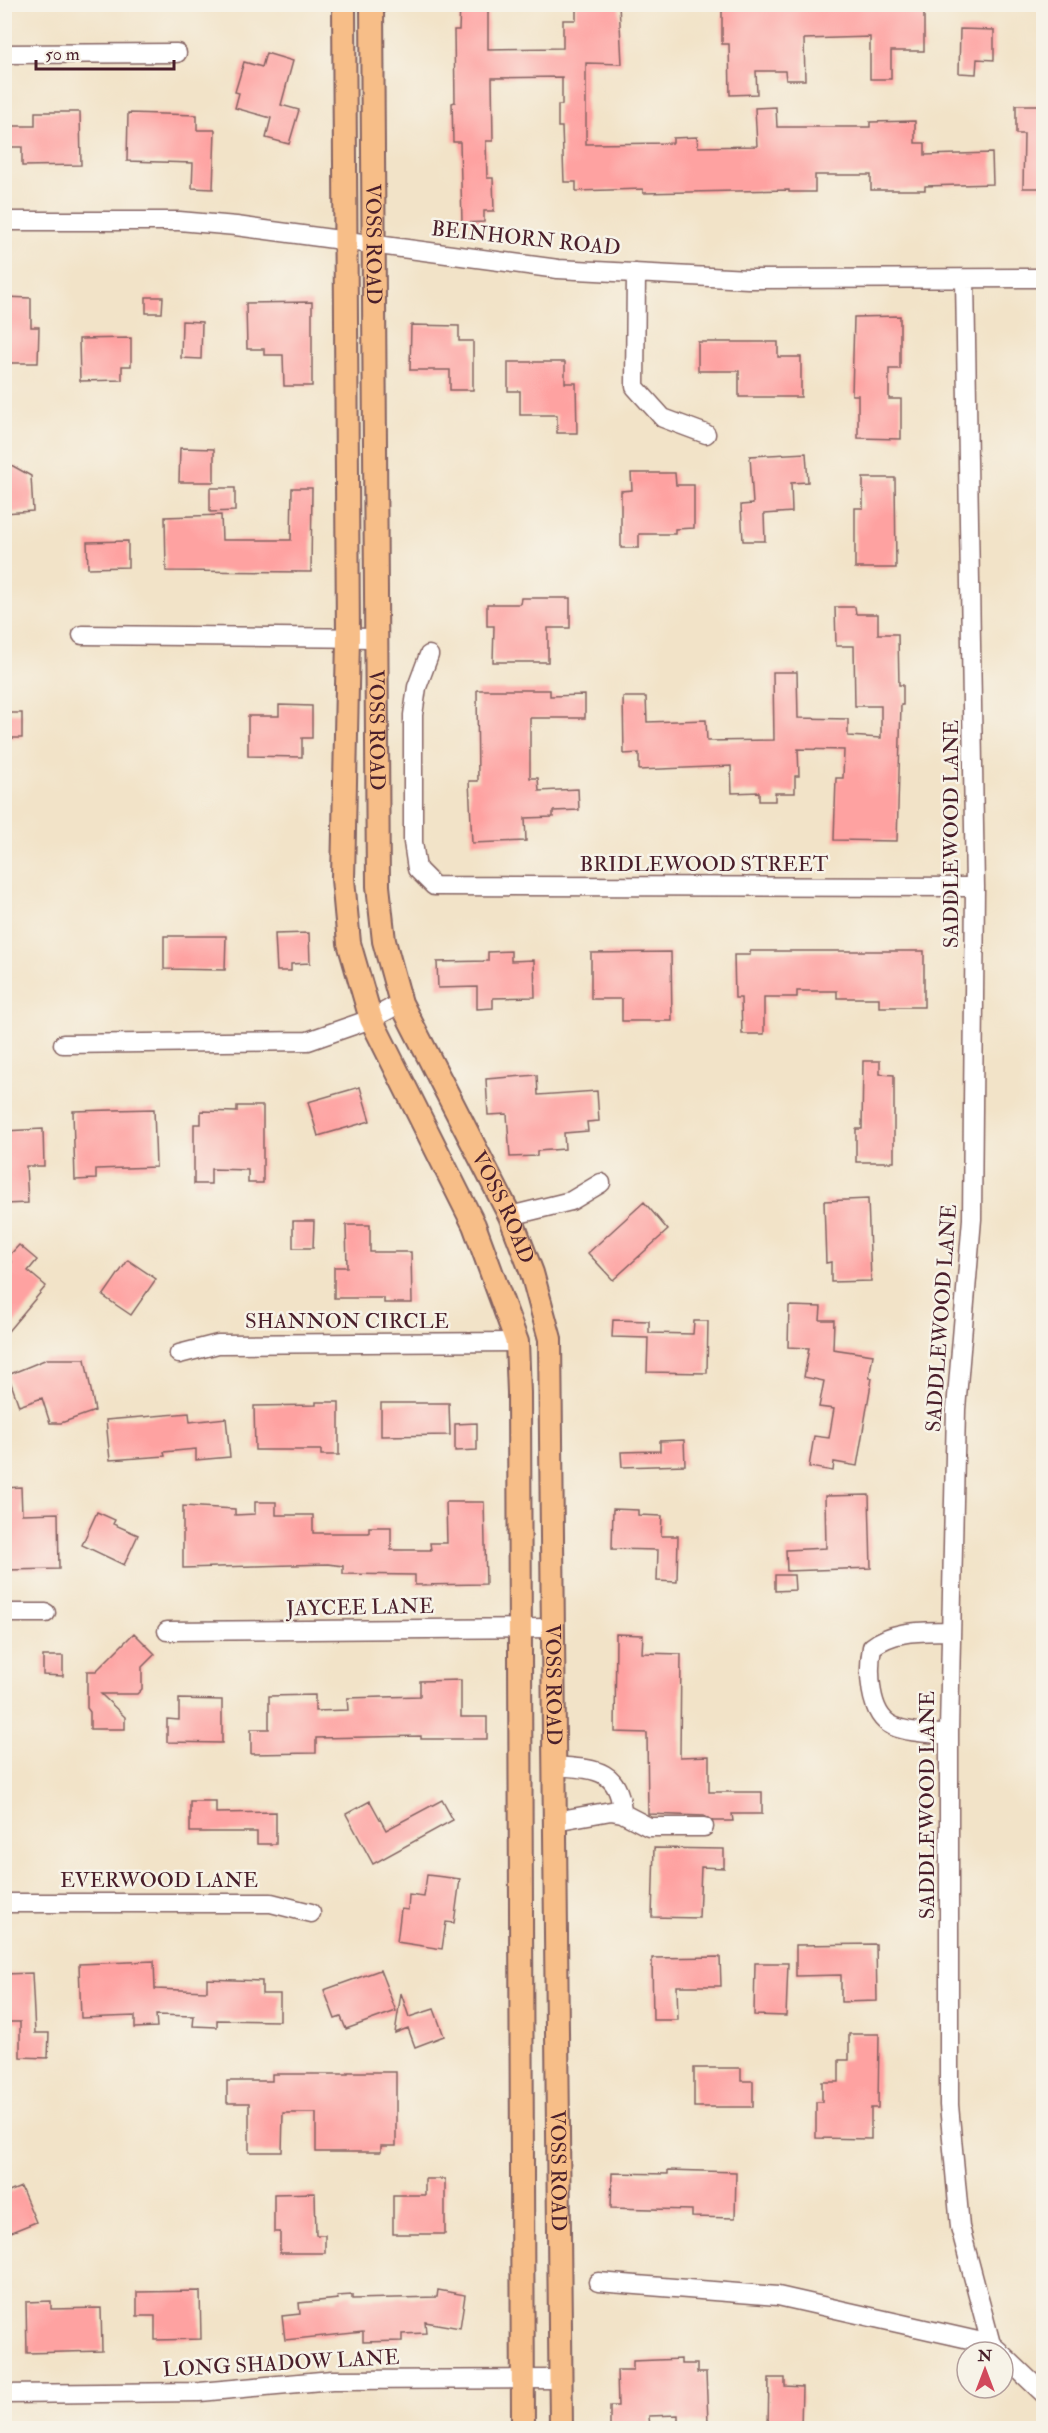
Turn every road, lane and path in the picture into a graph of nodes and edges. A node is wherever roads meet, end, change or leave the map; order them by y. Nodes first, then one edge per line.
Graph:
1 (344, 4) edge
2 (372, 4) edge
3 (177, 52) dead end
4 (4, 54) edge
5 (4, 221) edge
6 (346, 240) junction
7 (373, 242) junction
8 (636, 273) junction
9 (965, 279) junction
10 (1044, 279) edge
11 (706, 434) dead end
12 (82, 635) dead end
13 (348, 638) junction
14 (378, 638) junction
15 (429, 655) dead end
16 (975, 887) junction
17 (401, 1003) junction
18 (371, 1019) junction
19 (63, 1044) dead end
20 (600, 1183) dead end
21 (510, 1216) junction
22 (517, 1342) junction
23 (178, 1354) dead end
24 (552, 1392) junction
25 (519, 1393) junction
26 (4, 1613) edge
27 (46, 1613) dead end
28 (519, 1628) junction
29 (552, 1628) junction
30 (167, 1631) dead end
31 (951, 1631) junction
32 (949, 1735) junction
33 (554, 1766) junction
34 (622, 1813) junction
35 (555, 1827) junction
36 (704, 1827) dead end
37 (520, 1833) junction
38 (4, 1903) edge
39 (311, 1913) dead end
40 (523, 2073) junction
41 (558, 2073) junction
42 (598, 2282) dead end
43 (957, 2340) edge
44 (995, 2340) edge
45 (1015, 2366) edge
46 (523, 2379) junction
47 (560, 2379) junction
48 (4, 2394) edge
49 (1044, 2394) edge
50 (523, 2428) edge
51 (561, 2428) edge

1 - 6 main road, VOSS ROAD
2 - 7 main road, VOSS ROAD
3 - 4 street
5 - 6 street, BEINHORN ROAD
6 - 7 street, BEINHORN ROAD
6 - 13 main road, VOSS ROAD
7 - 8 street, BEINHORN ROAD
7 - 14 main road, VOSS ROAD
8 - 9 street, BEINHORN ROAD
8 - 11 street
9 - 10 street, BEINHORN ROAD
9 - 16 street, SADDLEWOOD LANE
12 - 13 street
13 - 14 street
13 - 18 main road, VOSS ROAD
14 - 17 main road, VOSS ROAD
15 - 16 street, BRIDLEWOOD STREET
16 - 31 street, SADDLEWOOD LANE
17 - 18 street
17 - 21 main road, VOSS ROAD
18 - 19 street
18 - 22 main road, VOSS ROAD
20 - 21 street
21 - 24 main road, VOSS ROAD
22 - 23 street, SHANNON CIRCLE
22 - 25 main road, VOSS ROAD
24 - 25 main road
24 - 29 main road, VOSS ROAD
25 - 28 main road, VOSS ROAD
26 - 27 street
28 - 29 street, JAYCEE LANE
28 - 30 street, JAYCEE LANE
28 - 37 main road, VOSS ROAD
29 - 33 main road, VOSS ROAD
31 - 32 street, SADDLEWOOD LANE
31 - 32 street
32 - 44 street, SADDLEWOOD LANE
33 - 34 street
33 - 35 main road, VOSS ROAD
34 - 35 street
34 - 36 street
35 - 37 main road
35 - 41 main road, VOSS ROAD
37 - 40 main road, VOSS ROAD
38 - 39 street, EVERWOOD LANE
40 - 41 main road
40 - 46 main road, VOSS ROAD
41 - 47 main road, VOSS ROAD
42 - 43 street
45 - 49 street
46 - 47 street, LONG SHADOW LANE
46 - 48 street, LONG SHADOW LANE
46 - 50 main road, VOSS ROAD
47 - 51 main road, VOSS ROAD

